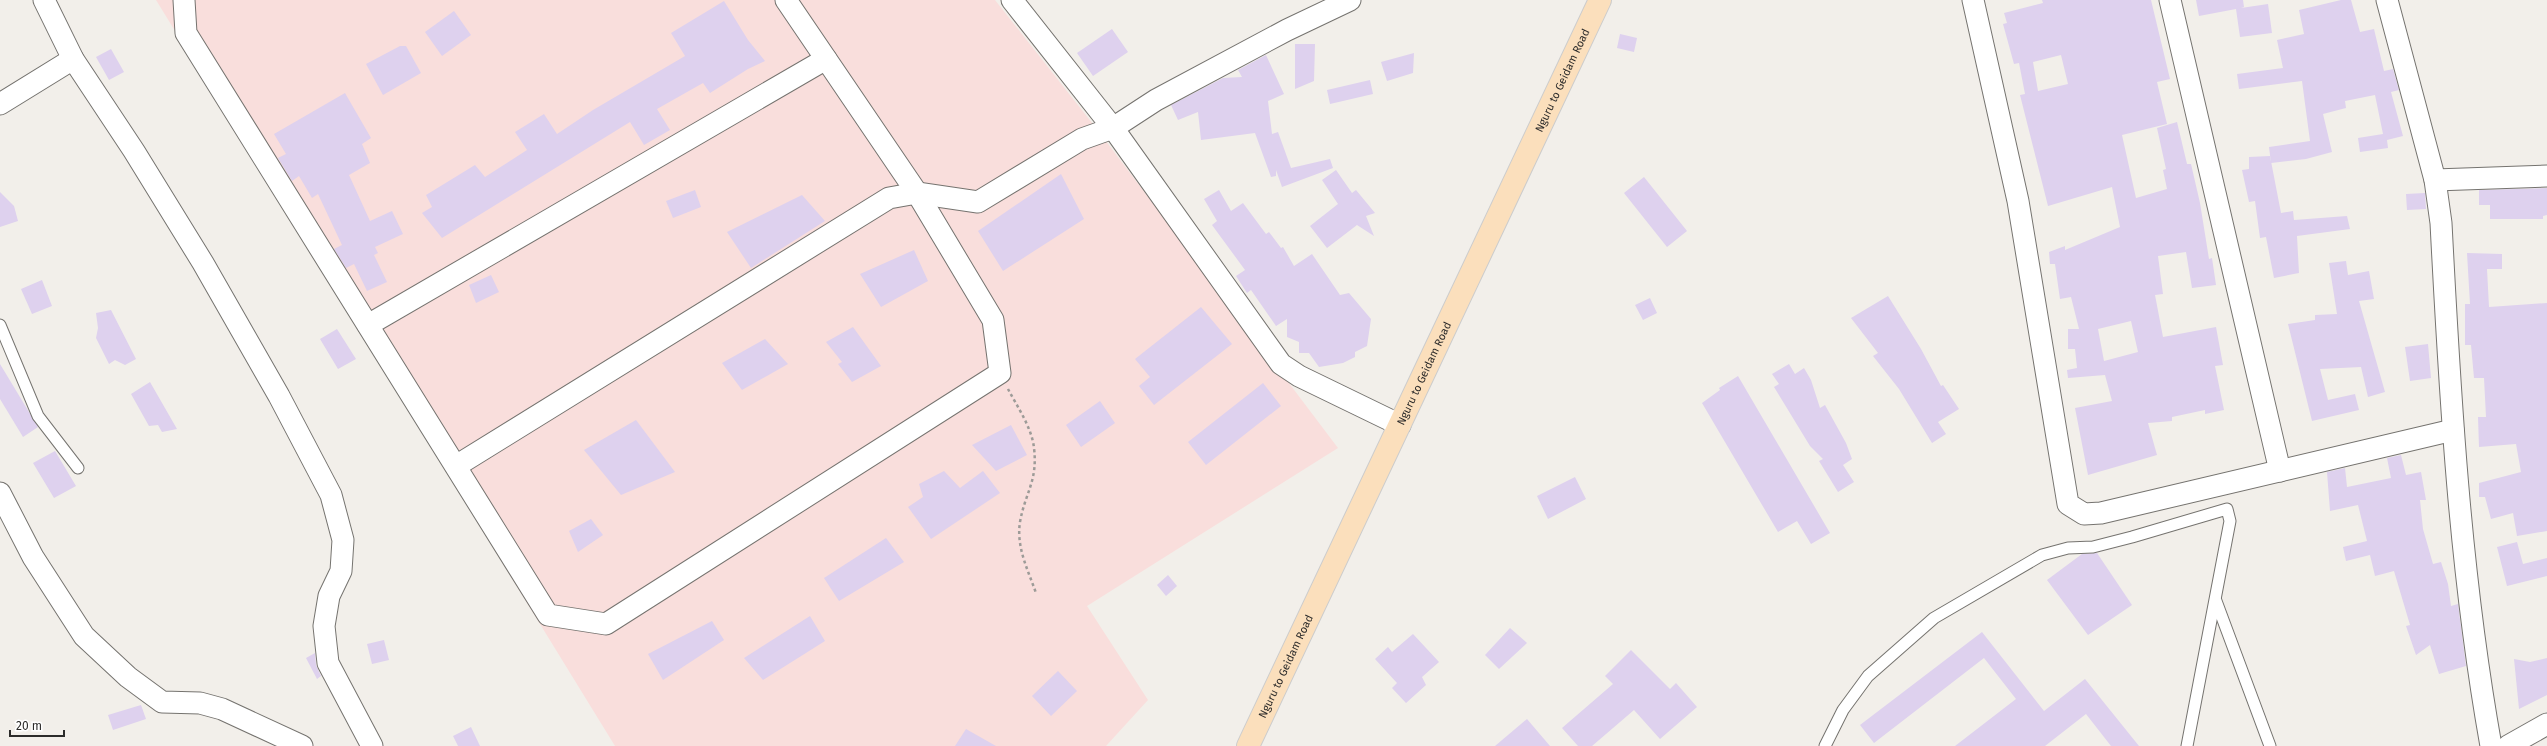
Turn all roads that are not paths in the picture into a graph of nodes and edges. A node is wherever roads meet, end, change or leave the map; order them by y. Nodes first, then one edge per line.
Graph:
1 (44, 0) edge
2 (184, 0) edge
3 (786, 0) edge
4 (1012, 0) edge
5 (1350, 0) edge
6 (1600, 0) edge
7 (1973, 0) edge
8 (2170, 0) edge
9 (2387, 0) edge
10 (73, 59) junction
11 (826, 59) junction
12 (0, 104) edge
13 (1113, 128) junction
14 (2547, 176) edge
15 (2435, 180) junction
16 (917, 193) junction
17 (0, 325) edge
18 (368, 325) junction
19 (1400, 425) junction
20 (2453, 430) junction
21 (456, 466) junction
22 (78, 468) dead end
23 (2280, 471) junction
24 (0, 493) edge
25 (2216, 601) junction
26 (2547, 724) edge
27 (302, 746) edge
28 (372, 746) edge
29 (1248, 746) edge
30 (1825, 746) edge
31 (2187, 746) edge
32 (2270, 746) edge
33 (2491, 746) edge
34 (2508, 746) edge

1 - 10 street
2 - 18 street
3 - 11 street
4 - 13 street
5 - 13 street
6 - 19 main road, Nguru to Geidam Road
7 - 23 street
8 - 23 street
9 - 15 street
10 - 12 street
10 - 28 street
11 - 16 street
11 - 18 street
13 - 16 street
13 - 19 street
14 - 15 street
15 - 20 street
16 - 21 street
16 - 21 street
17 - 22 lane
18 - 21 street
19 - 29 main road, Nguru to Geidam Road
20 - 23 street
20 - 33 street
24 - 27 street
25 - 30 lane
25 - 31 lane
25 - 32 lane
26 - 34 street

